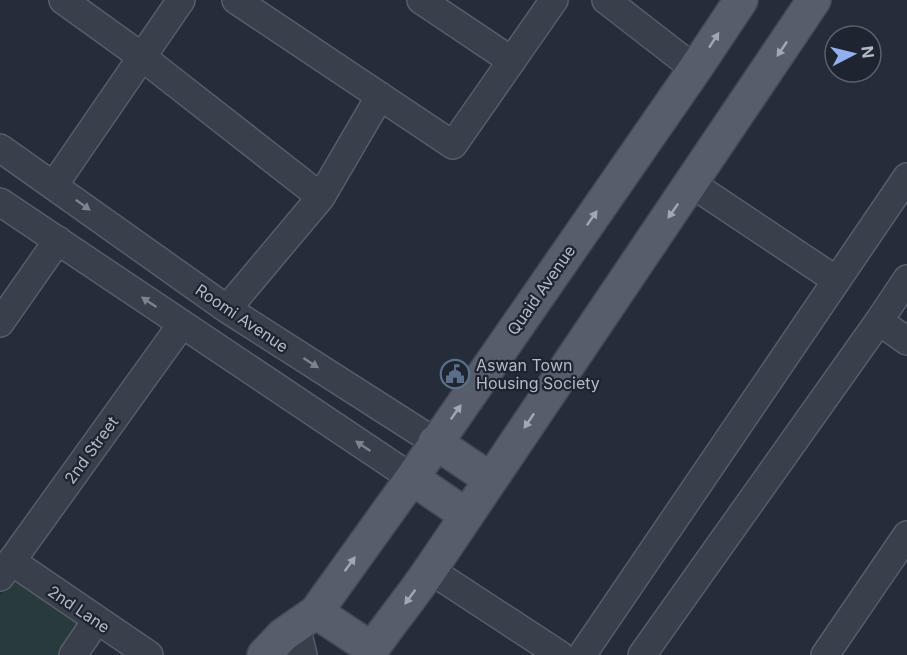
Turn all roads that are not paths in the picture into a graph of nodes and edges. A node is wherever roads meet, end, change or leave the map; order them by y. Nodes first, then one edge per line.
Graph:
1 (63, 0) edge
2 (181, 0) edge
3 (236, 0) edge
4 (421, 0) edge
5 (554, 0) edge
6 (606, 0) edge
7 (741, 0) edge
8 (814, 0) edge
9 (142, 57) junction
10 (512, 61) junction
11 (695, 69) junction
12 (380, 96) junction
13 (0, 148) edge
14 (907, 177) edge
15 (692, 184) junction
16 (54, 185) junction
17 (321, 197) junction
18 (0, 202) edge
19 (58, 240) junction
20 (907, 279) edge
21 (836, 280) junction
22 (227, 309) junction
23 (879, 321) junction
24 (0, 323) edge
25 (182, 324) junction
26 (907, 341) edge
27 (435, 442) junction
28 (412, 478) junction
29 (490, 479) junction
30 (466, 515) junction
31 (907, 535) edge
32 (5, 569) edge
33 (430, 570) junction
34 (96, 621) junction
35 (305, 631) edge
36 (370, 652) edge
37 (73, 655) edge
38 (149, 655) edge
39 (264, 655) edge
40 (560, 655) edge
41 (582, 655) edge
42 (642, 655) edge
43 (825, 655) edge

1 - 9 street
2 - 9 street
3 - 12 street
4 - 10 street
5 - 10 street
6 - 11 street
11 -> 7 main road, Quaid Avenue
8 -> 15 main road
9 - 16 street
9 - 17 street
10 - 12 street
27 -> 11 main road, Quaid Avenue
12 - 17 street
13 - 16 street, Roomi Avenue
14 - 21 street
15 - 21 street
15 -> 29 main road
16 -> 22 street, Roomi Avenue
17 - 22 street
18 - 19 street
19 - 24 street
25 -> 19 street
20 - 23 street
21 - 41 street
22 -> 27 street, Roomi Avenue
23 - 26 street
23 - 42 street
28 -> 25 street
25 - 32 street, 2nd Street
27 - 28 main road, Quaid Avenue
27 - 29 main road, Roomi Avenue
28 - 30 main road
35 -> 28 main road, Quaid Avenue
29 - 30 main road
30 - 33 main road
31 - 43 street
32 - 34 street, 2nd Lane
33 -> 36 main road
33 - 40 street
34 - 37 street
34 - 38 street, 2nd Lane
35 - 36 main road
35 - 39 main road, Quaid Avenue

